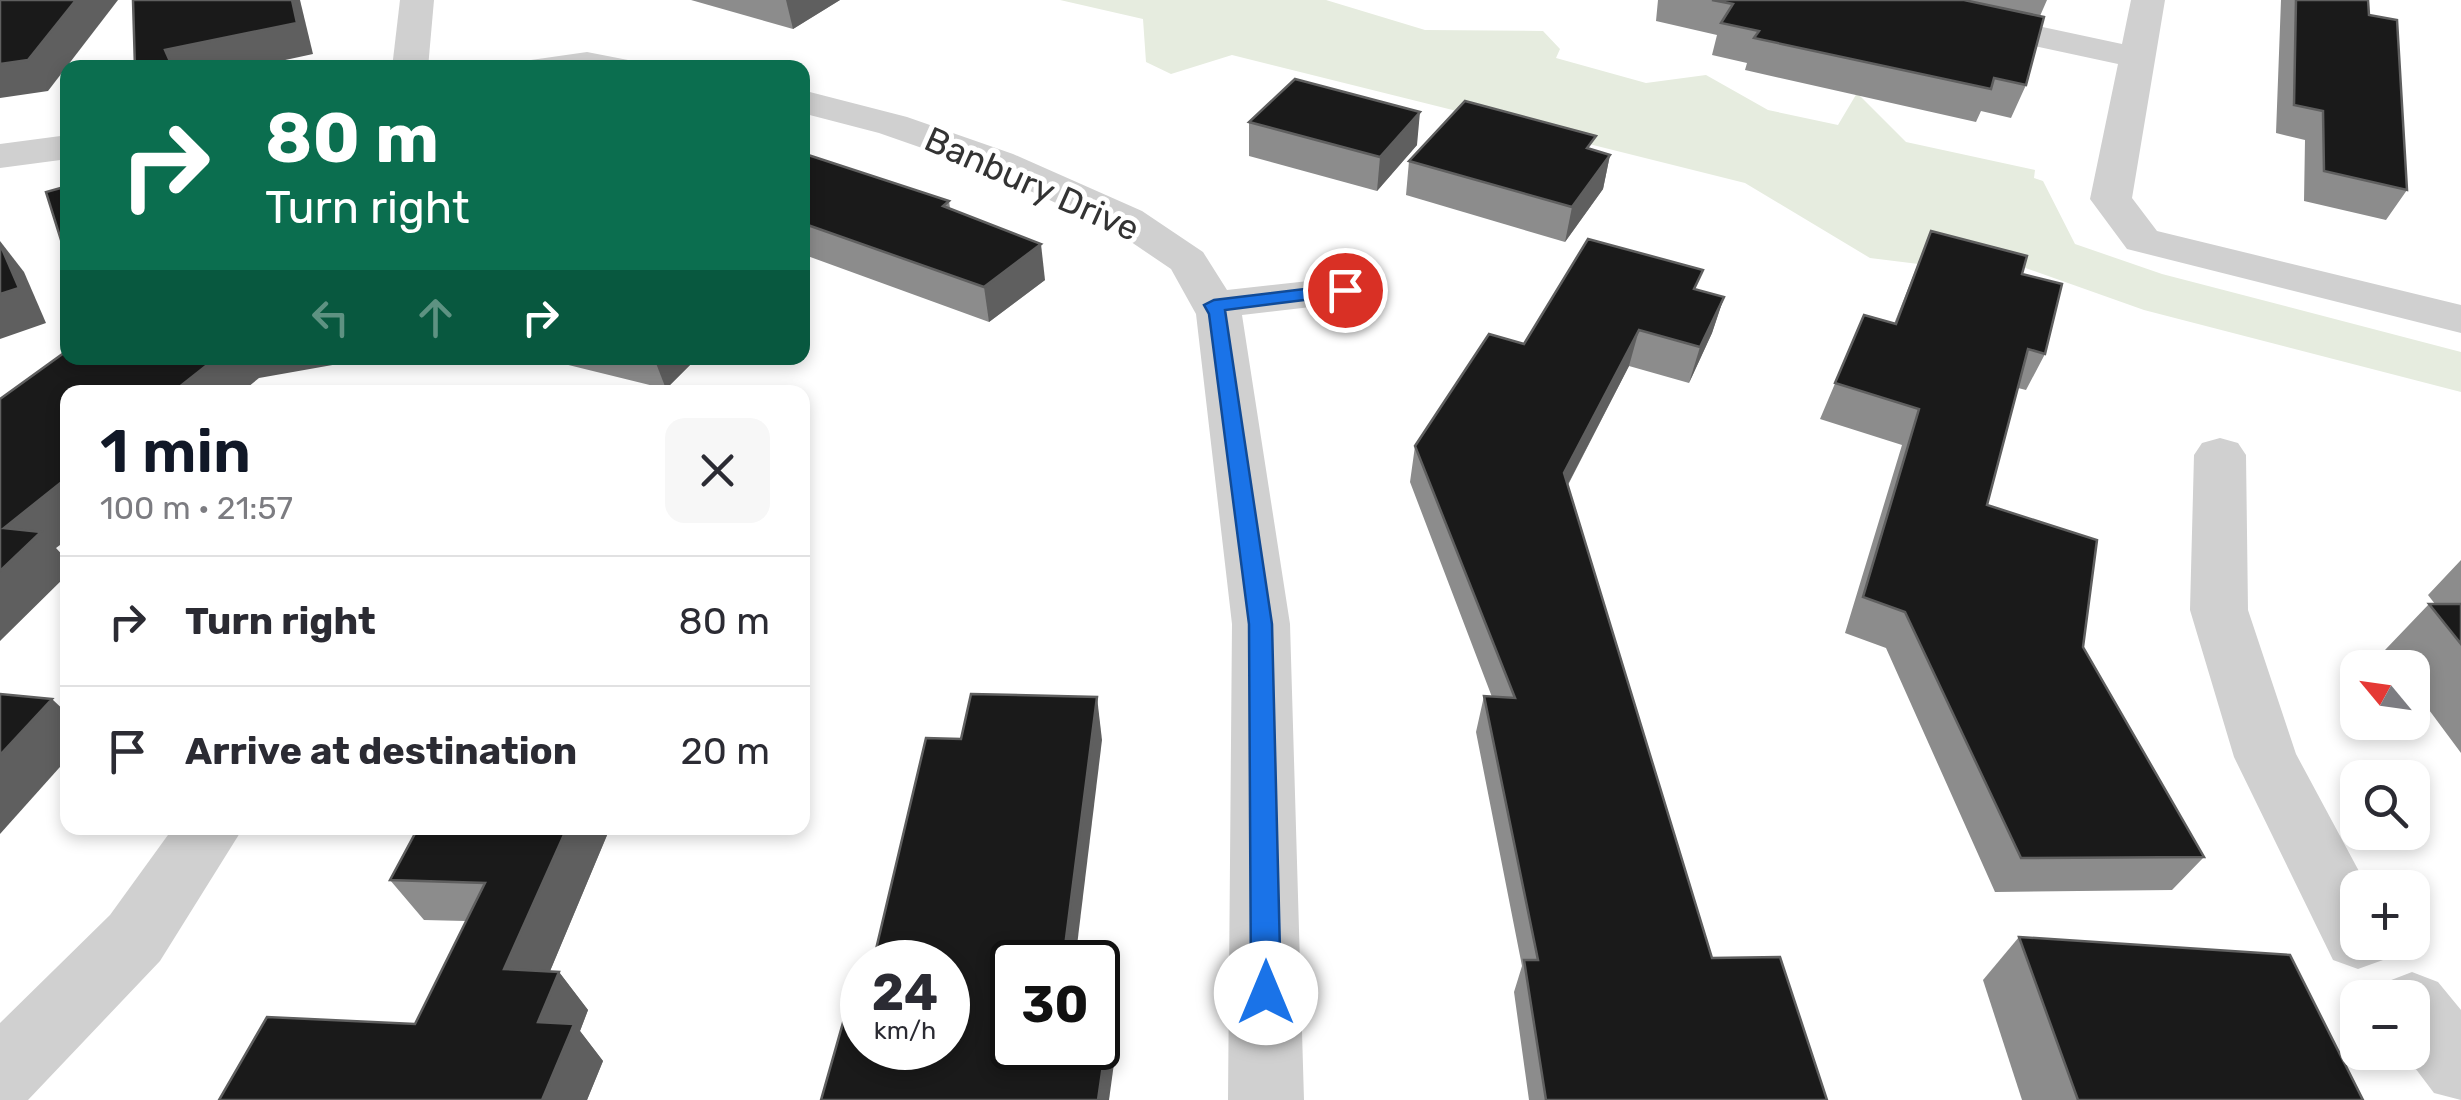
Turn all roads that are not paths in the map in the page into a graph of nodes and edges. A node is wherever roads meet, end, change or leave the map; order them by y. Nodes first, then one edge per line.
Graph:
1 (417, 0) edge
2 (1868, 0) edge
3 (2148, 0) edge
4 (2138, 58) junction
5 (411, 60) edge
6 (810, 103) edge
7 (60, 148) edge
8 (0, 156) edge
9 (1345, 290) dead end
10 (1214, 305) junction
11 (2461, 319) edge
12 (2220, 456) dead end
13 (205, 835) edge
14 (2340, 903) edge
15 (2375, 960) edge
16 (2391, 980) edge
17 (2430, 1029) edge
18 (2461, 1067) edge
19 (0, 1075) edge
20 (1266, 1100) edge

1 - 5 street
2 - 4 street
3 - 4 street
4 - 11 street
6 - 10 street, Banbury Drive
7 - 8 street
9 - 10 street
10 - 20 street, Banbury Drive
12 - 14 street
13 - 19 street
15 - 16 street
17 - 18 street

